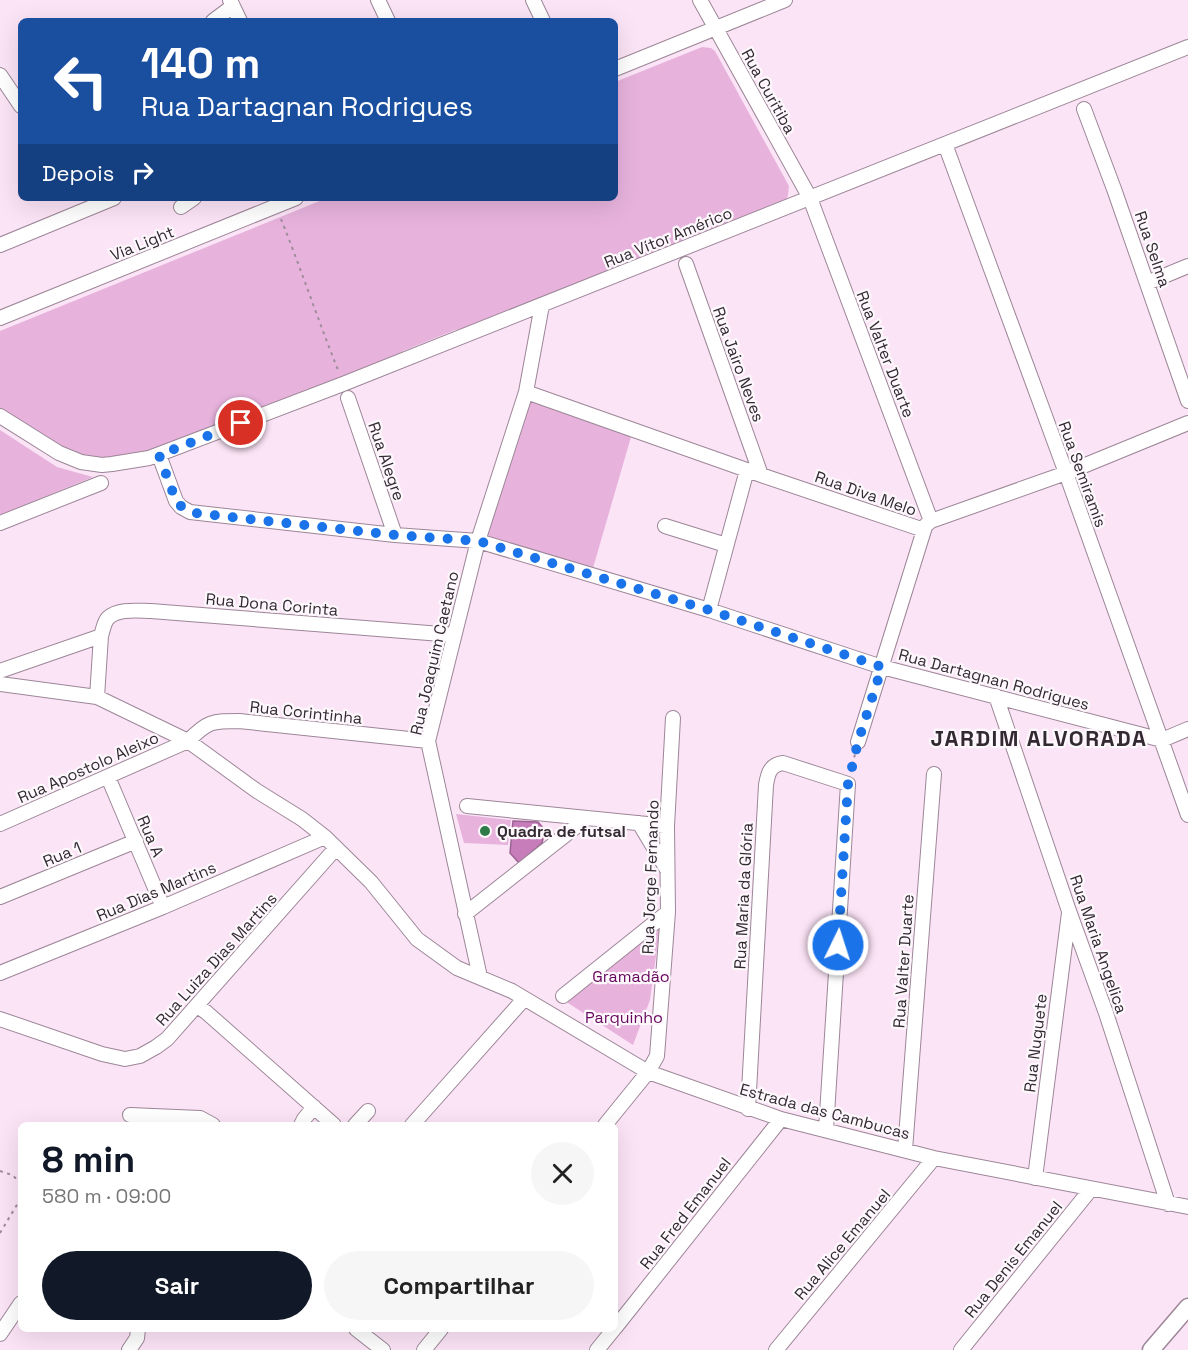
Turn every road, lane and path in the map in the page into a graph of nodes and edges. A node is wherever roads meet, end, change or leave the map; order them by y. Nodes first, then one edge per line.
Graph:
1 (378, 0) edge
2 (533, 0) edge
3 (700, 0) edge
4 (785, 0) edge
5 (231, 3) edge
6 (216, 18) edge
7 (238, 18) edge
8 (387, 18) edge
9 (542, 18) edge
10 (714, 28) junction
11 (1188, 47) edge
12 (618, 68) edge
13 (0, 75) edge
14 (18, 102) edge
15 (1084, 109) dead end
16 (945, 144) junction
17 (810, 198) junction
18 (190, 201) edge
19 (288, 201) edge
20 (86, 203) edge
21 (276, 206) junction
22 (181, 207) dead end
23 (0, 245) edge
24 (686, 264) dead end
25 (1188, 266) edge
26 (1147, 283) junction
27 (542, 305) junction
28 (0, 318) edge
29 (343, 384) junction
30 (526, 392) junction
31 (348, 398) dead end
32 (1188, 401) edge
33 (0, 416) edge
34 (1188, 423) edge
35 (159, 455) junction
36 (747, 470) junction
37 (1066, 473) junction
38 (761, 475) junction
39 (101, 483) dead end
40 (0, 523) edge
41 (928, 525) junction
42 (664, 526) dead end
43 (395, 535) junction
44 (478, 541) junction
45 (726, 545) junction
46 (709, 610) junction
47 (454, 635) junction
48 (101, 636) junction
49 (882, 667) junction
50 (0, 671) edge
51 (0, 684) edge
52 (996, 696) junction
53 (97, 698) junction
54 (673, 717) dead end
55 (1188, 729) edge
56 (1162, 740) junction
57 (188, 741) junction
58 (428, 741) junction
59 (858, 742) joint
60 (934, 774) dead end
61 (108, 777) junction
62 (848, 784) junction
63 (467, 806) dead end
64 (1188, 815) edge
65 (587, 818) junction
66 (639, 823) junction
67 (0, 824) edge
68 (667, 826) junction
69 (325, 837) junction
70 (136, 841) junction
71 (336, 848) junction
72 (668, 870) junction
73 (0, 897) edge
74 (163, 907) junction
75 (1069, 911) junction
76 (668, 912) junction
77 (465, 914) junction
78 (0, 973) edge
79 (480, 977) junction
80 (563, 996) dead end
81 (524, 999) junction
82 (197, 1006) junction
83 (0, 1019) edge
84 (648, 1072) junction
85 (314, 1107) junction
86 (748, 1108) junction
87 (368, 1111) dead end
88 (130, 1115) dead end
89 (781, 1119) junction
90 (207, 1122) edge
91 (302, 1122) edge
92 (331, 1122) edge
93 (357, 1122) edge
94 (415, 1122) edge
95 (607, 1122) edge
96 (826, 1130) junction
97 (905, 1150) junction
98 (934, 1158) junction
99 (0, 1171) edge
100 (1035, 1178) junction
101 (18, 1180) edge
102 (1091, 1188) junction
103 (18, 1203) edge
104 (1168, 1204) junction
105 (1188, 1207) edge
106 (0, 1233) edge
107 (18, 1307) edge
108 (1188, 1307) edge
109 (618, 1324) edge
110 (138, 1332) edge
111 (360, 1332) edge
112 (439, 1332) edge
113 (612, 1332) edge
114 (0, 1334) edge
115 (1156, 1348) edge
116 (129, 1350) edge
117 (383, 1350) edge
118 (424, 1350) edge
119 (597, 1350) edge
120 (776, 1350) edge
121 (961, 1350) edge

1 - 8 street
2 - 9 street
3 - 10 street, Rua Curitiba
4 - 10 street
5 - 6 street
5 - 7 street
10 - 12 street
10 - 17 street, Rua Curitiba
11 - 16 street, Rua Vítor Américo
13 - 14 street
15 - 26 street, Rua Selma
16 - 17 street, Rua Vítor Américo
16 - 37 street, Rua Semiramis
17 - 27 street, Rua Vítor Américo
17 - 41 street, Rua Valter Duarte
18 - 22 street
19 - 21 street, Via Light
20 - 23 street
21 - 28 street, Via Light
21 - 29 path
24 - 38 street, Rua Jairo Neves
25 - 26 street
26 - 32 street, Rua Selma
27 - 29 street, Rua Vítor Américo
27 - 30 street, Rua Joaquim Caetano
29 - 35 street, Rua Vítor Américo
30 - 36 street, Rua Diva Melo
30 - 44 street, Rua Joaquim Caetano
31 - 43 street, Rua Alegre
33 - 35 street
34 - 37 street, Rua Diva Melo
35 - 43 street, Rua Dartagnan Rodrigues
36 - 38 street, Rua Diva Melo
36 - 45 street
37 - 41 street, Rua Diva Melo
37 - 56 street, Rua Semiramis
38 - 41 street, Rua Diva Melo
39 - 40 street
41 - 49 street
42 - 45 street
43 - 44 street, Rua Dartagnan Rodrigues
44 - 46 street, Rua Dartagnan Rodrigues
44 - 47 street, Rua Joaquim Caetano
45 - 46 street
46 - 49 street, Rua Dartagnan Rodrigues
47 - 48 street, Rua Dona Corinta
47 - 58 street, Rua Joaquim Caetano
48 - 50 street
48 - 53 street
49 - 52 street, Rua Dartagnan Rodrigues
49 - 59 street
51 - 53 street, Estrada das Cambucas
52 - 56 street, Rua Dartagnan Rodrigues
52 - 75 street, Rua Maria Angelica
53 - 57 street, Estrada das Cambucas
54 - 68 street, Rua Jorge Fernando
55 - 56 street
56 - 64 street, Rua Semiramis
57 - 58 street, Rua Corintinha
57 - 61 street, Rua Apostolo Aleixo
57 - 69 street, Estrada das Cambucas
58 - 77 street, Rua Joaquim Caetano
59 - 62 path
60 - 97 street, Rua Valter Duarte
61 - 67 street, Rua Apostolo Aleixo
61 - 70 street, Rua A
62 - 86 street, Rua Maria da Glória
62 - 96 street
63 - 65 street
65 - 66 street
65 - 77 street
66 - 68 street
66 - 72 street
68 - 72 street, Rua Jorge Fernando
69 - 71 street, Estrada das Cambucas
69 - 74 street, Rua Dias Martins
70 - 73 street, Rua 1
70 - 74 street, Rua A
71 - 79 street, Estrada das Cambucas
71 - 82 street, Rua Luiza Dias Martins
72 - 76 street, Rua Jorge Fernando
74 - 78 street, Rua Dias Martins
75 - 100 street, Rua Nuguete
75 - 104 street, Rua Maria Angelica
76 - 80 street
76 - 84 street, Rua Jorge Fernando
77 - 79 street, Rua Joaquim Caetano
79 - 81 street, Estrada das Cambucas
81 - 84 street, Estrada das Cambucas
81 - 94 street
82 - 83 street, Rua Luiza Dias Martins
82 - 85 street
84 - 86 street, Estrada das Cambucas
84 - 95 street, Rua Jorge Fernando
85 - 91 street
85 - 92 street
86 - 89 street, Estrada das Cambucas
87 - 93 street
88 - 90 street
89 - 96 street, Estrada das Cambucas
89 - 109 street, Rua Fred Emanuel
96 - 97 street, Estrada das Cambucas
97 - 98 street, Estrada das Cambucas
98 - 100 street, Estrada das Cambucas
98 - 120 street, Rua Alice Emanuel
99 - 101 path
100 - 102 street, Estrada das Cambucas
102 - 104 street, Estrada das Cambucas
102 - 121 street, Rua Denis Emanuel
103 - 106 path
104 - 105 street, Estrada das Cambucas
107 - 114 street
108 - 115 main road
110 - 116 street
111 - 117 street
112 - 118 street
113 - 119 street, Rua Fred Emanuel

